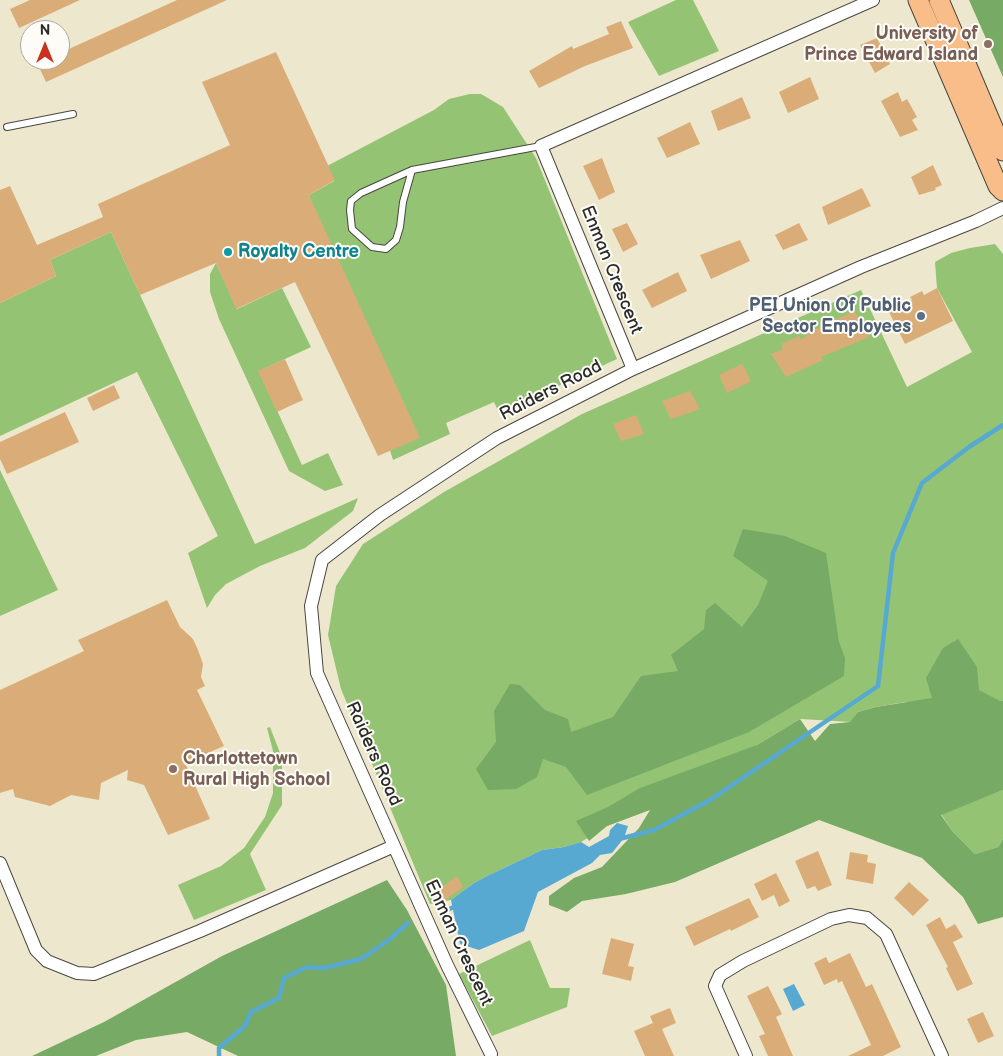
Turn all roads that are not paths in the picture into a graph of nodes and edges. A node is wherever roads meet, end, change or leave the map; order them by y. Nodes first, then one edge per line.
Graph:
1 (873, 0) edge
2 (918, 0) edge
3 (939, 0) edge
4 (73, 114) dead end
5 (7, 127) dead end
6 (541, 146) junction
7 (1003, 151) edge
8 (412, 170) junction
9 (1003, 191) edge
10 (1003, 208) edge
11 (633, 369) junction
12 (394, 846) junction
13 (0, 863) edge
14 (491, 1054) dead end
15 (746, 1056) edge
16 (942, 1056) edge

1 - 6 street
2 - 9 main road
3 - 7 main road
4 - 5 lane
6 - 8 lane
6 - 11 street, Enman Crescent
8 - 8 lane
10 - 11 street
11 - 12 street, Raiders Road
12 - 13 street
12 - 14 street, Enman Crescent
15 - 16 street

